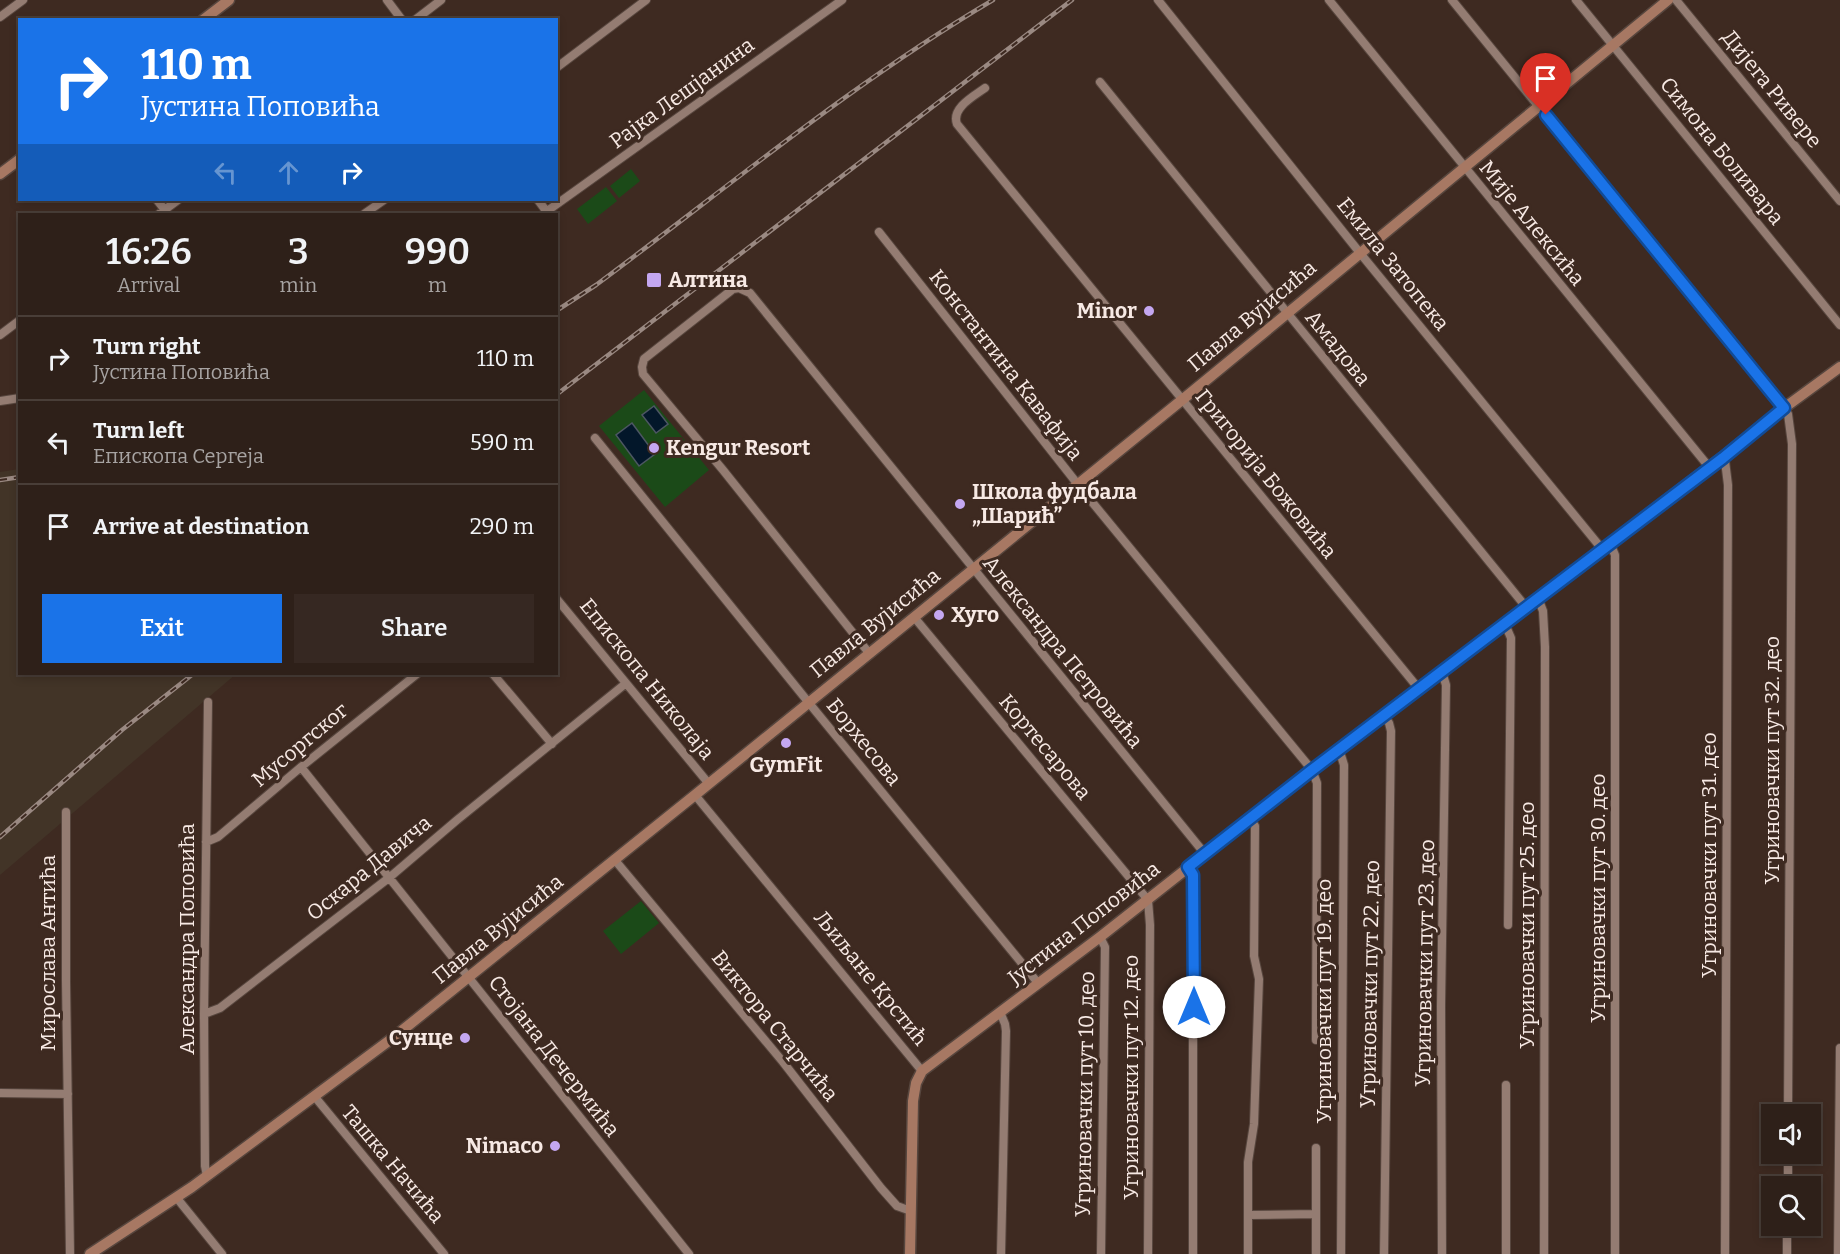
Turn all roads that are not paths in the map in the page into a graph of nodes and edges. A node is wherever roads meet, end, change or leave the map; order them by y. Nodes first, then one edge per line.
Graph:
1 (23, 0) edge
2 (229, 0) edge
3 (387, 0) edge
4 (441, 0) edge
5 (646, 0) edge
6 (842, 0) edge
7 (1158, 0) edge
8 (1329, 0) edge
9 (1452, 0) edge
10 (1576, 0) edge
11 (1668, 0) edge
12 (1676, 0) edge
13 (0, 17) edge
14 (206, 18) edge
15 (400, 18) edge
16 (418, 18) edge
17 (1613, 46) junction
18 (558, 67) edge
19 (1100, 82) dead end
20 (985, 88) dead end
21 (1539, 106) junction
22 (18, 160) edge
23 (1464, 167) junction
24 (0, 174) edge
25 (177, 201) edge
26 (383, 201) edge
27 (1840, 201) edge
28 (164, 213) edge
29 (365, 213) edge
30 (545, 213) edge
31 (879, 232) dead end
32 (1360, 253) junction
33 (1286, 313) junction
34 (18, 322) edge
35 (1840, 325) edge
36 (0, 335) edge
37 (1839, 371) edge
38 (18, 398) edge
39 (1182, 400) junction
40 (0, 401) edge
41 (1784, 408) junction
42 (595, 438) dead end
43 (1723, 458) junction
44 (1709, 467) junction
45 (1077, 484) junction
46 (1606, 546) junction
47 (973, 569) junction
48 (1538, 598) junction
49 (558, 600) edge
50 (1526, 607) junction
51 (914, 617) junction
52 (1505, 624) junction
53 (868, 653) junction
54 (1442, 672) junction
55 (416, 675) edge
56 (495, 675) edge
57 (625, 684) junction
58 (1419, 689) junction
59 (208, 702) dead end
60 (809, 703) junction
61 (1384, 716) junction
62 (552, 744) junction
63 (1339, 749) junction
64 (301, 767) junction
65 (1312, 770) junction
66 (709, 784) junction
67 (696, 795) junction
68 (66, 812) dead end
69 (1250, 819) junction
70 (206, 842) junction
71 (1205, 854) junction
72 (614, 859) junction
73 (1188, 867) junction
74 (390, 877) junction
75 (1148, 900) junction
76 (1508, 925) dead end
77 (1100, 937) junction
78 (470, 978) junction
79 (1038, 983) junction
80 (1000, 1012) junction
81 (204, 1014) junction
82 (1316, 1040) dead end
83 (1840, 1048) edge
84 (922, 1071) junction
85 (1506, 1084) dead end
86 (0, 1093) edge
87 (68, 1094) junction
88 (315, 1097) junction
89 (1788, 1104) edge
90 (1316, 1148) dead end
91 (207, 1176) junction
92 (176, 1197) junction
93 (911, 1211) junction
94 (1316, 1214) junction
95 (1248, 1215) junction
96 (1787, 1236) edge
97 (70, 1254) edge
98 (90, 1254) edge
99 (222, 1254) edge
100 (444, 1254) edge
101 (689, 1254) edge
102 (910, 1254) edge
103 (1001, 1254) edge
104 (1101, 1254) edge
105 (1148, 1254) edge
106 (1193, 1254) edge
107 (1248, 1254) edge
108 (1316, 1254) edge
109 (1341, 1254) edge
110 (1384, 1254) edge
111 (1442, 1254) edge
112 (1506, 1254) edge
113 (1544, 1254) edge
114 (1615, 1254) edge
115 (1725, 1254) edge
116 (1787, 1254) edge
117 (1838, 1254) edge

1 - 13 street
2 - 14 street
3 - 15 street
4 - 16 street
5 - 18 street
6 - 30 street, Рајка Лешјанина
7 - 32 street, Емила Затопека
8 - 23 street, Мије Алексића
9 - 21 street
10 - 17 street, Симона Боливара
11 - 17 street, Павла Вујисића
12 - 27 street, Дијега Ривере
17 - 21 street, Павла Вујисића
17 - 35 street, Симона Боливара
19 - 33 street, Амадова
20 - 39 street, Григорија Божовића
21 - 23 street, Павла Вујисића
21 - 41 street
22 - 24 street
23 - 32 street, Павла Вујисића
23 - 44 street, Мије Алексића
25 - 28 street
26 - 29 street
31 - 45 street, Константина Кавафија
32 - 33 street, Павла Вујисића
32 - 46 street, Емила Затопека
33 - 39 street, Павла Вујисића
33 - 50 street, Амадова
34 - 36 street
37 - 41 street, Јустина Поповића
38 - 40 street
39 - 45 street, Павла Вујисића
39 - 58 street, Григорија Божовића
41 - 43 street, Јустина Поповића
41 - 89 street, Угриновачки пут 32. део
42 - 60 street, Борхесова
43 - 44 street, Јустина Поповића
43 - 115 street, Угриновачки пут 31. део
44 - 46 street, Јустина Поповића
45 - 47 street, Павла Вујисића
45 - 65 street, Константина Кавафија
46 - 48 street, Јустина Поповића
46 - 114 street, Угриновачки пут 30. део
47 - 51 street, Павла Вујисића
47 - 53 street, Александра Петровића
47 - 71 street, Александра Петровића
48 - 50 street, Јустина Поповића
48 - 113 street, Угриновачки пут 25. део
49 - 57 street, Епископа Николаја
50 - 52 street, Јустина Поповића
51 - 53 street, Павла Вујисића
51 - 75 street, Кортесарова
52 - 54 street, Јустина Поповића
52 - 76 street
53 - 60 street, Павла Вујисића
54 - 58 street, Јустина Поповића
54 - 111 street, Угриновачки пут 23. део
55 - 64 street, Мусоргског
56 - 62 street
57 - 62 street, Оскара Давича
57 - 66 street, Епископа Николаја
58 - 61 street, Јустина Поповића
59 - 70 street, Александра Поповића
60 - 66 street, Павла Вујисића
60 - 79 street, Борхесова
61 - 63 street, Јустина Поповића
61 - 110 street, Угриновачки пут 22. део
62 - 74 street, Оскара Давича
63 - 65 street, Јустина Поповића
63 - 109 street, Угриновачки пут 19. део
64 - 70 street, Мусоргског
64 - 74 street, Стојана Дечермића
65 - 69 street, Јустина Поповића
65 - 82 street
66 - 67 street, Павла Вујисића
67 - 72 street, Павла Вујисића
67 - 84 street, Љиљане Крстић
68 - 87 street, Мирослава Антића
69 - 71 street, Јустина Поповића
69 - 95 street
70 - 81 street, Александра Поповића
71 - 73 street, Јустина Поповића
72 - 78 street, Павла Вујисића
72 - 93 street, Виктора Старчића
73 - 75 street, Јустина Поповића
73 - 106 street
74 - 78 street, Стојана Дечермића
74 - 81 street, Оскара Давича
75 - 77 street, Јустина Поповића
75 - 105 street, Угриновачки пут 12. део
77 - 79 street, Јустина Поповића
77 - 104 street, Угриновачки пут 10. део
78 - 88 street, Павла Вујисића
78 - 101 street, Стојана Дечермића
79 - 80 street, Јустина Поповића
80 - 84 street, Јустина Поповића
80 - 103 street
81 - 91 street, Александра Поповића
83 - 117 street
84 - 93 street, Љиљане Крстић
85 - 112 street
86 - 87 street
87 - 97 street, Мирослава Антића
88 - 91 street, Павла Вујисића
88 - 100 street, Ташка Начића
90 - 94 street
91 - 92 street, Павла Вујисића
92 - 98 street, Павла Вујисића
92 - 99 street
93 - 102 street, Љиљане Крстић
94 - 95 street
94 - 108 street
95 - 107 street
96 - 116 street

